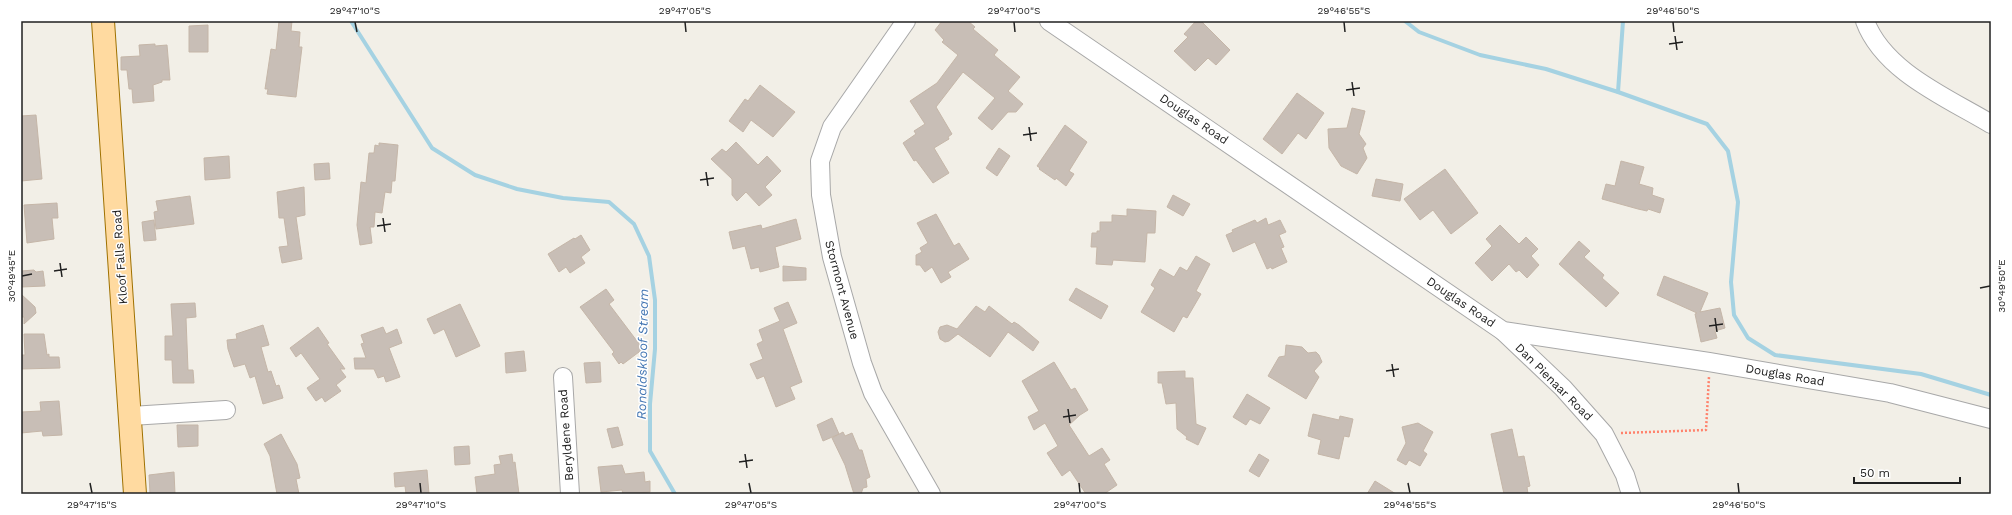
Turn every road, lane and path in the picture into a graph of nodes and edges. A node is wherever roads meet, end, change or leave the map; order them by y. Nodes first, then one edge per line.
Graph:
1 (103, 21) edge
2 (906, 21) edge
3 (1049, 21) edge
4 (1865, 21) edge
5 (1991, 124) edge
6 (1503, 331) junction
7 (1709, 362) junction
8 (563, 377) dead end
9 (226, 410) dead end
10 (131, 416) junction
11 (1991, 419) edge
12 (1604, 434) junction
13 (135, 494) edge
14 (570, 494) edge
15 (931, 494) edge
16 (1631, 494) edge

1 - 10 main road, Kloof Falls Road
2 - 15 street, Stormont Avenue
3 - 6 street, Douglas Road
4 - 5 street
6 - 7 street, Douglas Road
6 - 12 street, Dan Pienaar Road
7 - 11 street, Douglas Road
7 - 12 path
8 - 14 street, Beryldene Road
9 - 10 street
10 - 13 main road, Kloof Falls Road
12 - 16 street, Dan Pienaar Road

